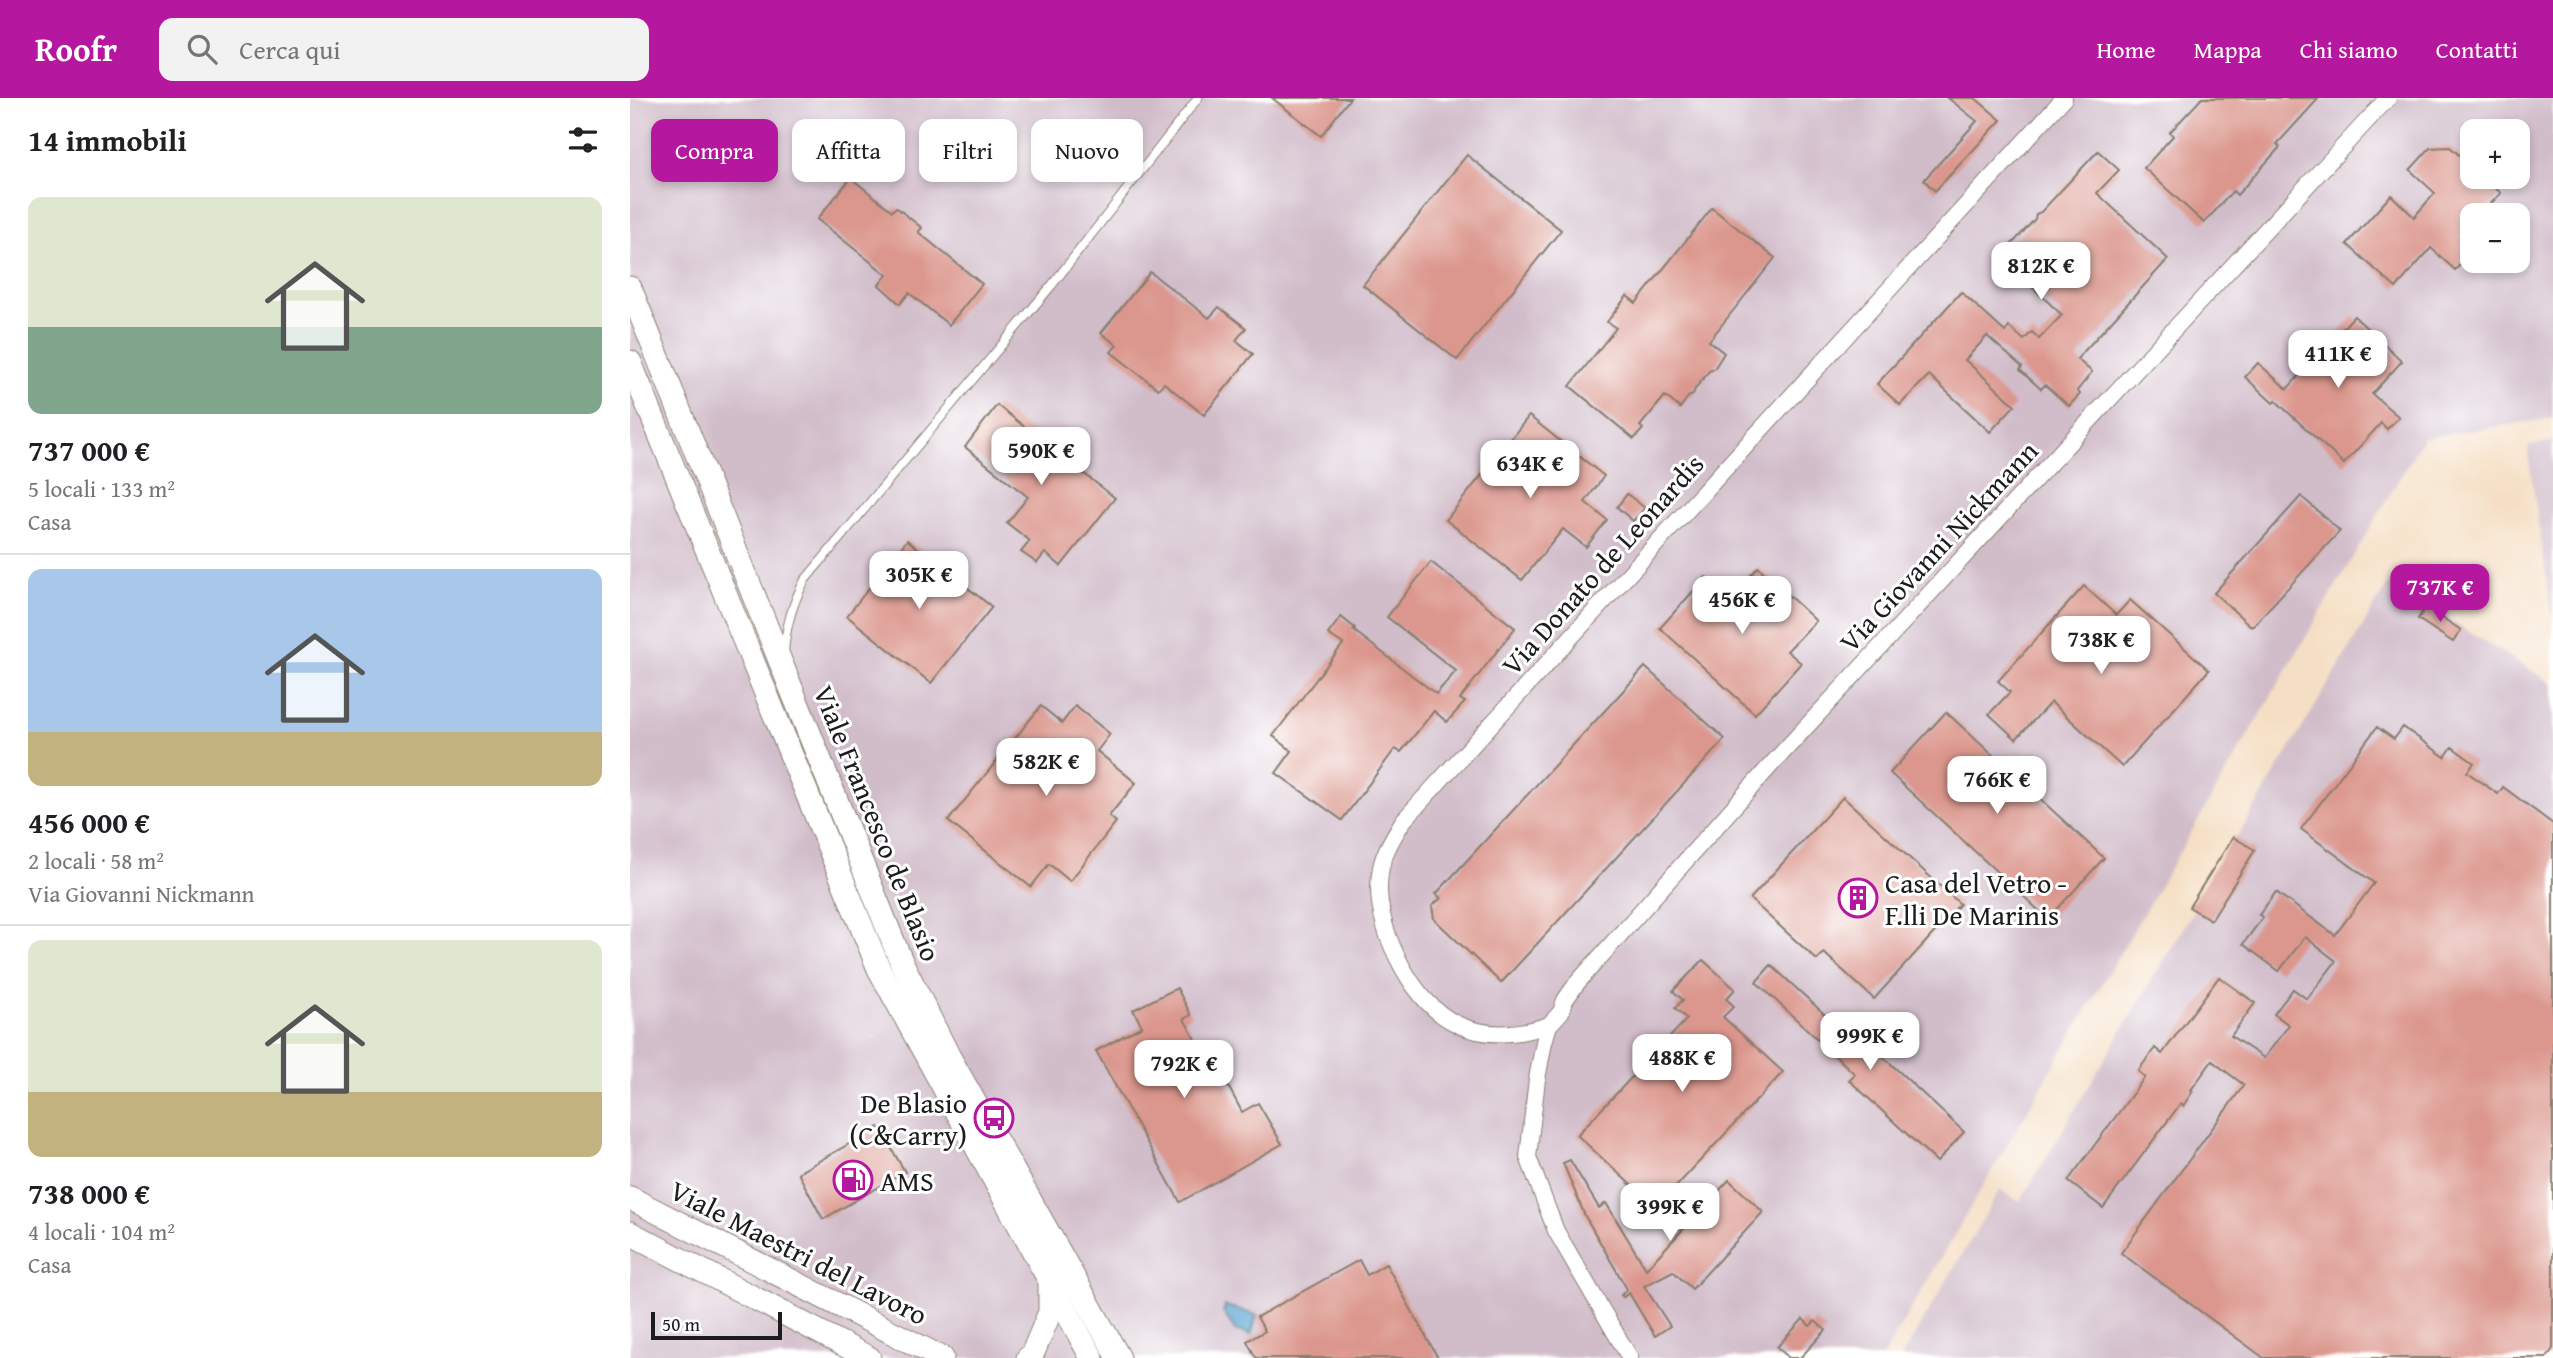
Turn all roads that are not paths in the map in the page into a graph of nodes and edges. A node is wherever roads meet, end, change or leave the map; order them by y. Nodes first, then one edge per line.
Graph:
1 (1198, 98) edge
2 (2064, 98) edge
3 (2388, 98) edge
4 (630, 288) edge
5 (630, 362) edge
6 (783, 669) junction
7 (1549, 1025) junction
8 (630, 1198) edge
9 (630, 1233) edge
10 (1050, 1282) junction
11 (869, 1358) edge
12 (942, 1358) edge
13 (1028, 1358) edge
14 (1092, 1358) edge
15 (1119, 1358) edge
16 (1630, 1358) edge

1 - 6 lane
2 - 7 street, Via Donato de Leonardis
3 - 7 street, Via Giovanni Nickmann
4 - 6 street, Viale Francesco de Blasio
5 - 10 street, Viale Francesco de Blasio
6 - 15 street, Viale Francesco de Blasio
7 - 16 street, Via Giovanni Nickmann
8 - 12 street, Viale Maestri del Lavoro
9 - 11 street
10 - 13 street
10 - 14 street, Viale Francesco de Blasio

